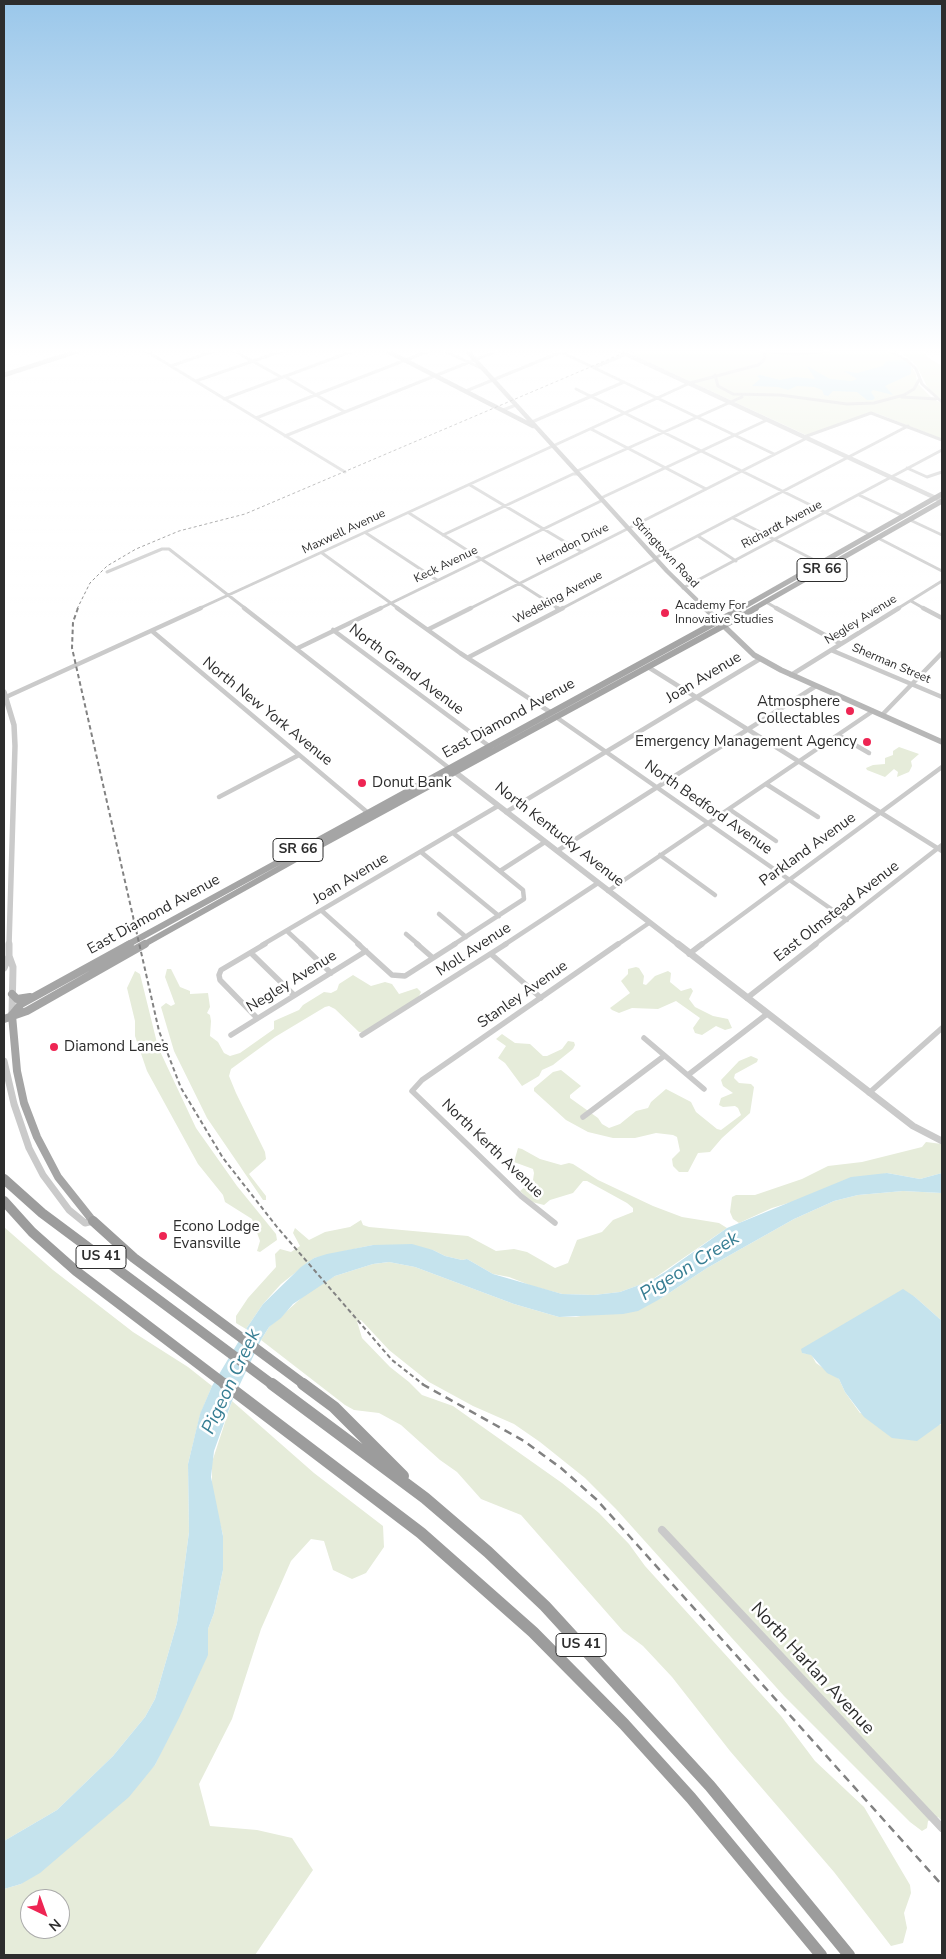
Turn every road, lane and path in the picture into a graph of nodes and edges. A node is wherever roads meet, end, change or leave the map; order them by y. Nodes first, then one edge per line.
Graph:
1 (296, 442) edge
2 (551, 442) edge
3 (562, 442) edge
4 (616, 442) edge
5 (642, 442) edge
6 (684, 442) edge
7 (719, 442) edge
8 (750, 442) edge
9 (796, 442) edge
10 (815, 442) edge
11 (876, 442) edge
12 (554, 446) junction
13 (628, 449) junction
14 (942, 450) edge
15 (701, 451) junction
16 (774, 454) junction
17 (848, 457) junction
18 (665, 468) junction
19 (907, 468) junction
20 (742, 471) junction
21 (344, 472) dead end
22 (942, 472) edge
23 (578, 473) junction
24 (891, 477) junction
25 (470, 485) junction
26 (706, 489) junction
27 (783, 492) junction
28 (942, 494) edge
29 (859, 495) junction
30 (936, 498) junction
31 (602, 499) junction
32 (942, 501) edge
33 (505, 506) junction
34 (409, 513) junction
35 (826, 513) junction
36 (903, 516) junction
37 (733, 518) junction
38 (910, 520) junction
39 (628, 528) junction
40 (543, 529) junction
41 (366, 533) junction
42 (443, 535) junction
43 (870, 535) junction
44 (942, 535) edge
45 (698, 536) junction
46 (878, 538) junction
47 (775, 540) junction
48 (582, 552) junction
49 (322, 553) junction
50 (656, 558) junction
51 (481, 559) junction
52 (736, 561) junction
53 (820, 563) junction
54 (942, 571) edge
55 (107, 572) dead end
56 (437, 580) junction
57 (942, 582) edge
58 (519, 583) junction
59 (683, 588) junction
60 (229, 596) junction
61 (911, 601) junction
62 (392, 602) junction
63 (766, 602) junction
64 (559, 609) junction
65 (942, 618) edge
66 (720, 623) junction
67 (428, 629) junction
68 (333, 630) junction
69 (152, 631) junction
70 (841, 644) junction
71 (298, 648) junction
72 (831, 650) junction
73 (942, 653) edge
74 (469, 657) junction
75 (760, 659) junction
76 (648, 667) junction
77 (791, 675) junction
78 (912, 684) junction
79 (816, 686) junction
80 (5, 694) edge
81 (697, 697) junction
82 (942, 697) edge
83 (873, 711) junction
84 (550, 712) junction
85 (882, 715) junction
86 (556, 717) junction
87 (748, 729) junction
88 (838, 735) junction
89 (941, 739) edge
90 (489, 746) junction
91 (606, 752) junction
92 (869, 753) dead end
93 (299, 755) junction
94 (799, 762) junction
95 (942, 767) edge
96 (449, 768) junction
97 (456, 772) junction
98 (766, 784) junction
99 (657, 787) junction
100 (219, 797) dead end
101 (498, 806) junction
102 (729, 809) junction
103 (367, 812) junction
104 (506, 812) junction
105 (881, 812) junction
106 (818, 817) dead end
107 (708, 823) junction
108 (453, 833) junction
109 (776, 841) dead end
110 (545, 842) junction
111 (941, 848) edge
112 (557, 851) junction
113 (421, 852) junction
114 (660, 855) junction
115 (500, 871) junction
116 (789, 880) junction
117 (598, 883) junction
118 (608, 890) junction
119 (715, 895) dead end
120 (322, 911) junction
121 (439, 914) dead end
122 (499, 916) junction
123 (847, 920) junction
124 (650, 923) junction
125 (288, 932) junction
126 (406, 934) dead end
127 (466, 937) junction
128 (366, 951) junction
129 (251, 953) junction
130 (491, 954) junction
131 (689, 954) junction
132 (9, 956) junction
133 (432, 958) junction
134 (4, 968) edge
135 (331, 972) junction
136 (12, 994) junction
137 (39, 994) junction
138 (294, 995) junction
139 (540, 998) junction
140 (747, 998) junction
141 (767, 1014) junction
142 (12, 1015) junction
143 (257, 1018) junction
144 (4, 1020) edge
145 (942, 1028) edge
146 (231, 1035) dead end
147 (362, 1035) dead end
148 (644, 1038) dead end
149 (664, 1056) junction
150 (4, 1061) edge
151 (688, 1075) junction
152 (704, 1089) dead end
153 (412, 1091) joint
154 (869, 1093) junction
155 (583, 1117) dead end
156 (940, 1137) edge
157 (4, 1179) edge
158 (4, 1201) edge
159 (4, 1211) edge
160 (93, 1221) junction
161 (555, 1223) dead end
162 (32, 1232) junction
163 (275, 1362) joint
164 (268, 1382) joint
165 (425, 1498) junction
166 (662, 1530) dead end
167 (942, 1828) edge
168 (821, 1955) edge
169 (849, 1955) edge

1 - 21 street
2 - 12 main road, Stringtown Road
3 - 12 street, Maxwell Avenue
4 - 13 street
5 - 13 street
6 - 15 street
7 - 15 street, Keck Avenue
8 - 16 street
9 - 16 street, Herndon Drive
10 - 17 street
11 - 17 street, Wedeking Avenue
12 - 23 main road, Stringtown Road
12 - 25 street, Maxwell Avenue
13 - 18 street
13 - 23 street
14 - 19 street, Richardt Avenue
15 - 18 street, Keck Avenue
15 - 20 street
16 - 20 street, Herndon Drive
17 - 24 street
17 - 27 street, Wedeking Avenue
18 - 26 street
18 - 31 street, Keck Avenue
19 - 22 street
19 - 24 street, Richardt Avenue
20 - 26 street, Herndon Drive
20 - 27 street
23 - 31 main road, Stringtown Road
23 - 33 street
24 - 29 street, Richardt Avenue
24 - 30 street
25 - 33 street
25 - 34 street, Maxwell Avenue
26 - 39 street, Herndon Drive
27 - 35 street
27 - 37 street, Wedeking Avenue
28 - 30 main road, East Diamond Avenue / SR 66
29 - 35 street, Richardt Avenue
29 - 36 street
30 - 32 street
30 - 36 main road, East Diamond Avenue / SR 66
31 - 39 main road, Stringtown Road
31 - 40 street, Keck Avenue
32 - 38 main road, East Diamond Avenue / SR 66
33 - 40 street
33 - 42 street
34 - 41 street, Maxwell Avenue
34 - 42 street
35 - 43 street
35 - 47 street, Richardt Avenue
36 - 43 main road, East Diamond Avenue / SR 66
37 - 45 street, Wedeking Avenue
37 - 47 street
38 - 44 street
38 - 46 main road, East Diamond Avenue / SR 66
39 - 48 street, Herndon Drive
39 - 50 main road, Stringtown Road
40 - 48 street
40 - 51 street, Keck Avenue
41 - 49 street, Maxwell Avenue
41 - 56 street
42 - 51 street
43 - 53 main road, East Diamond Avenue / SR 66
45 - 50 street, Wedeking Avenue
45 - 52 street
46 - 54 street
46 - 63 main road, East Diamond Avenue / SR 66
47 - 52 street, Richardt Avenue
47 - 53 street
48 - 58 street, Herndon Drive
49 - 60 street, Maxwell Avenue
49 - 62 street
50 - 59 main road, Stringtown Road
50 - 64 street, Wedeking Avenue
51 - 56 street, Keck Avenue
51 - 58 street
52 - 59 street, Richardt Avenue
53 - 66 main road, East Diamond Avenue / SR 66
55 - 60 street, North Kentucky Avenue
56 - 62 street, Keck Avenue
57 - 61 street, Negley Avenue
58 - 64 street
58 - 67 street, Herndon Drive
59 - 66 main road, Stringtown Road
60 - 69 street, Maxwell Avenue
60 - 71 street, North Kentucky Avenue
61 - 65 street
61 - 70 street, Negley Avenue
62 - 67 street
62 - 68 street, Keck Avenue
63 - 66 main road, East Diamond Avenue / SR 66
63 - 70 street, Sherman Street
64 - 74 street, Wedeking Avenue
66 - 75 main road, Stringtown Road
66 - 76 main road, East Diamond Avenue / SR 66
66 - 84 main road, East Diamond Avenue / SR 66
67 - 74 street
68 - 71 street, Keck Avenue
68 - 90 street, North Grand Avenue
69 - 80 street, Maxwell Avenue
69 - 93 street, North New York Avenue
70 - 72 street, Negley Avenue
71 - 96 street, North Kentucky Avenue
72 - 77 street, Negley Avenue
72 - 78 street, Sherman Street
73 - 78 street
74 - 84 street
75 - 77 main road, Stringtown Road
75 - 81 street, Joan Avenue
76 - 81 street
76 - 86 main road, East Diamond Avenue / SR 66
77 - 79 main road, Stringtown Road
78 - 82 street, Sherman Street
78 - 85 street
79 - 83 main road, Stringtown Road
79 - 87 street
80 - 132 street
81 - 87 street
81 - 91 street, Joan Avenue
83 - 85 main road, Stringtown Road
83 - 88 street
84 - 90 main road, East Diamond Avenue / SR 66
85 - 89 main road, Stringtown Road
86 - 91 street, North Bedford Avenue
86 - 97 main road, East Diamond Avenue / SR 66
87 - 94 street
87 - 99 street
88 - 92 street
88 - 94 street
90 - 96 main road, East Diamond Avenue / SR 66
91 - 99 street, North Bedford Avenue
91 - 104 street, Joan Avenue
93 - 100 street
93 - 103 street, North New York Avenue
94 - 98 street
94 - 105 street
95 - 105 street, Parkland Avenue
96 - 97 street, North Kentucky Avenue
96 - 103 main road, East Diamond Avenue / SR 66
97 - 101 street, North Kentucky Avenue
97 - 142 main road, East Diamond Avenue / SR 66
98 - 102 street
98 - 106 street
99 - 107 street, North Bedford Avenue
99 - 112 street
101 - 104 street, North Kentucky Avenue
101 - 108 street, Joan Avenue
102 - 107 street
102 - 109 street
103 - 137 main road, East Diamond Avenue / SR 66
104 - 110 street, North Kentucky Avenue
105 - 111 street
105 - 116 street, Parkland Avenue
107 - 114 street
107 - 116 street, North Bedford Avenue
108 - 113 street, Joan Avenue
108 - 115 street
110 - 112 street, North Kentucky Avenue
110 - 115 street
111 - 123 street, East Olmstead Avenue
112 - 117 street, North Kentucky Avenue
113 - 120 street, Joan Avenue
113 - 122 street
114 - 118 street
114 - 119 street
115 - 122 street
116 - 123 street, North Bedford Avenue
116 - 131 street, Parkland Avenue
117 - 118 street, North Kentucky Avenue
117 - 130 street, Moll Avenue
118 - 124 street, North Kentucky Avenue
120 - 125 street, Joan Avenue
120 - 128 street
121 - 127 street
122 - 127 street
123 - 140 street, East Olmstead Avenue
124 - 131 street, North Kentucky Avenue
124 - 139 street, Stanley Avenue
125 - 129 street, Joan Avenue
125 - 135 street
126 - 133 street
127 - 133 street
128 - 133 street
128 - 135 street, Negley Avenue
129 - 138 street
129 - 143 street, Joan Avenue
130 - 139 street
130 - 147 street, Moll Avenue
131 - 140 street, North Kentucky Avenue
132 - 134 street
132 - 136 street
135 - 138 street, Negley Avenue
136 - 137 main road
136 - 142 street
137 - 142 main road, East Diamond Avenue / SR 66
138 - 143 street, Negley Avenue
139 - 153 street, Stanley Avenue
140 - 141 street, North Kentucky Avenue
141 - 151 street
141 - 154 street, North Kentucky Avenue
142 - 144 main road, East Diamond Avenue / SR 66
142 - 160 main road
143 - 146 street, Negley Avenue
145 - 154 street
148 - 149 street
149 - 151 street
149 - 155 street
150 - 160 street
151 - 152 street
153 - 161 street, North Kerth Avenue
154 - 156 street, North Kentucky Avenue
157 - 164 highway, US 41
158 - 162 highway, US 41
159 - 162 highway
160 - 163 highway
162 - 168 highway, US 41
163 - 165 highway
164 - 165 highway, US 41
165 - 169 highway, US 41
166 - 167 street, North Harlan Avenue

